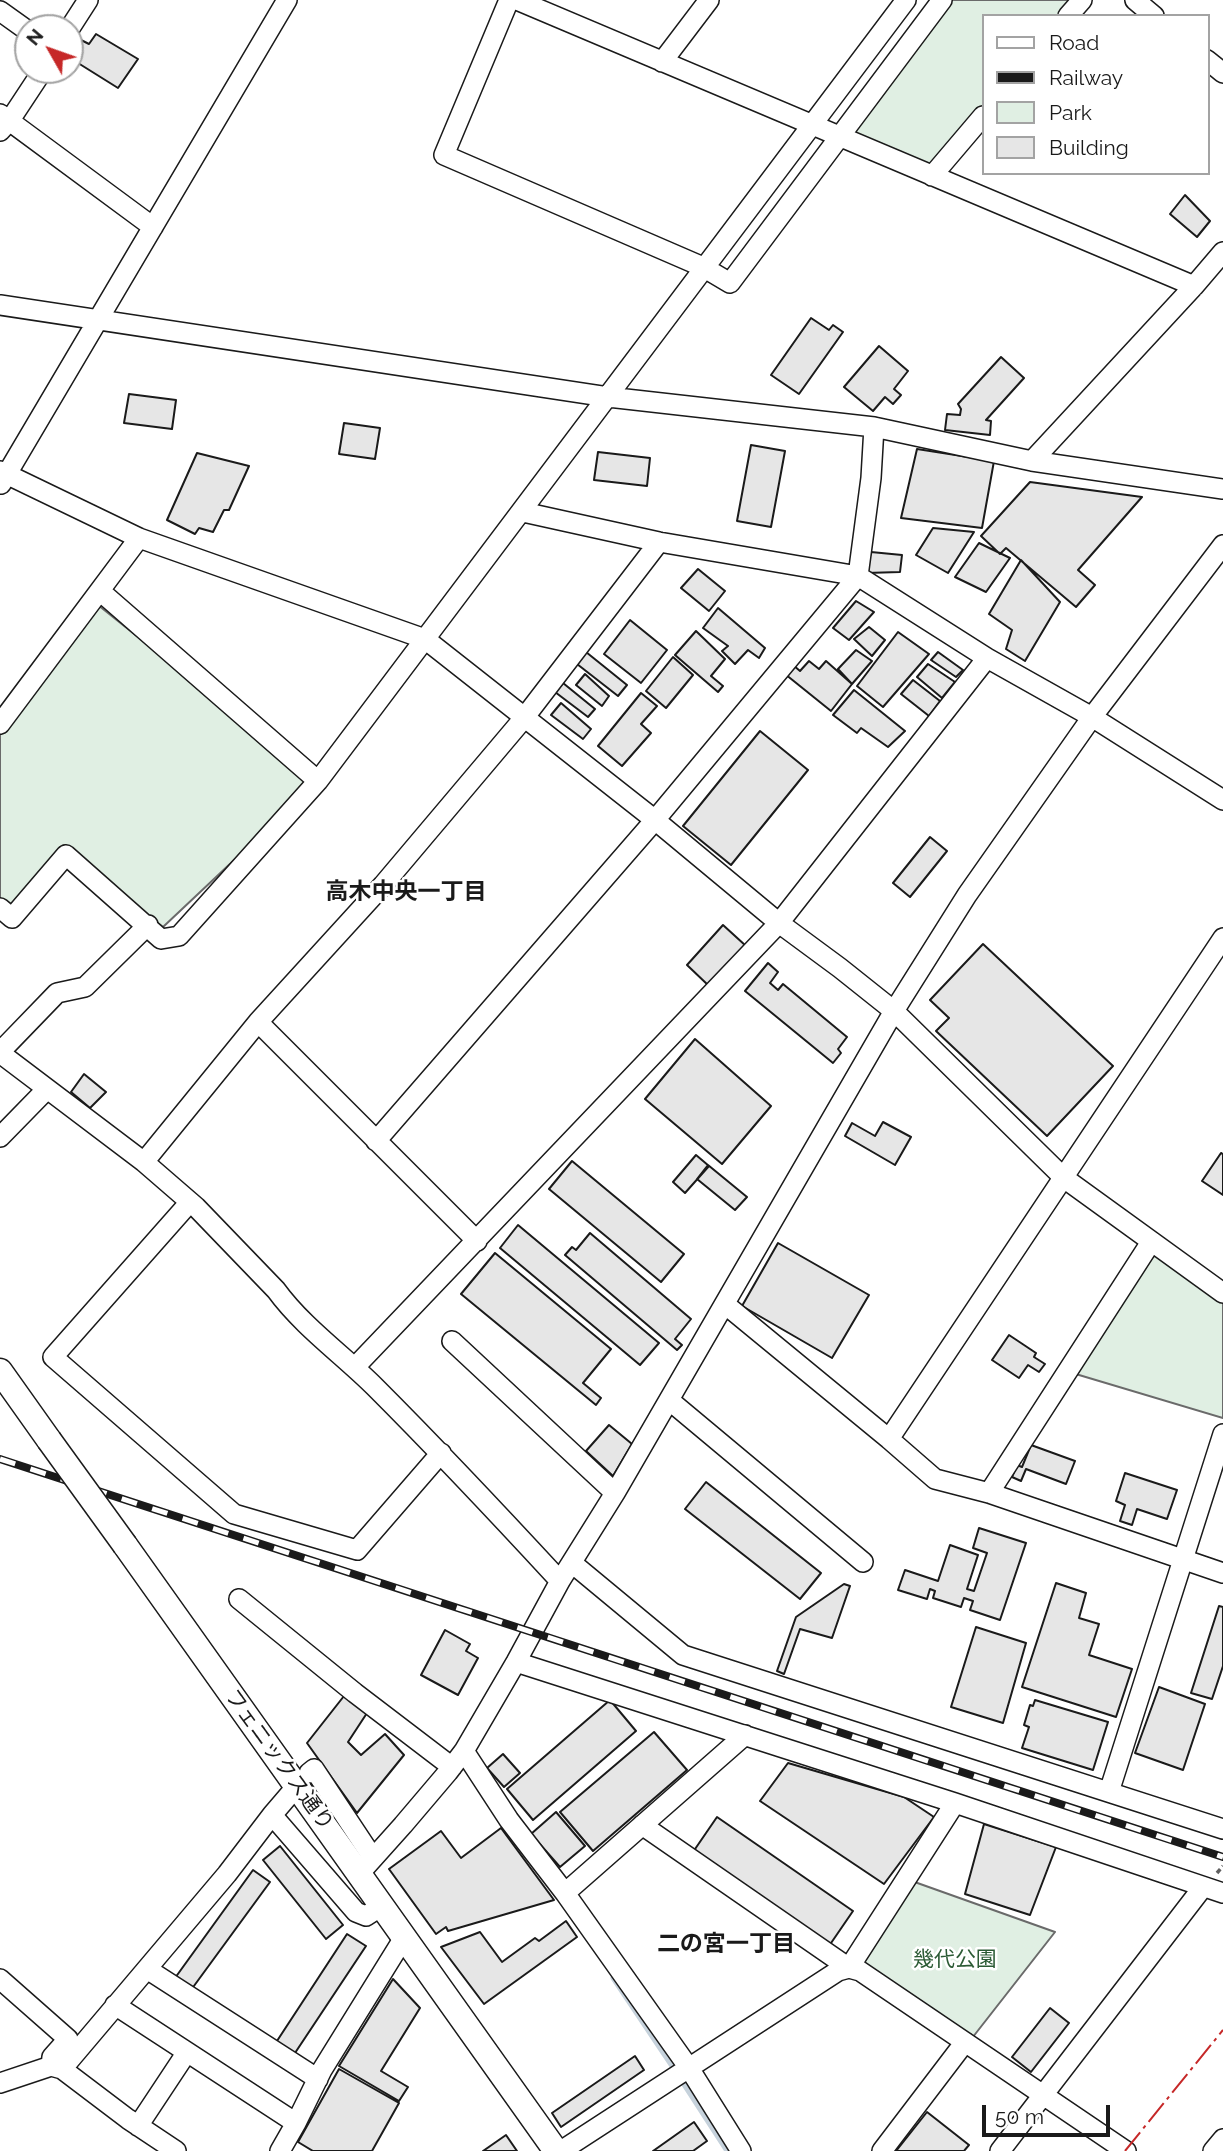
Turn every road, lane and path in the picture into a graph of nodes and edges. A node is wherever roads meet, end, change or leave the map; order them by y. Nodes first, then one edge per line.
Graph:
1 (287, 0) edge
2 (509, 0) edge
3 (517, 0) edge
4 (709, 0) edge
5 (906, 0) edge
6 (942, 0) edge
7 (1082, 0) edge
8 (1135, 0) edge
9 (1070, 14) edge
10 (1152, 14) edge
11 (662, 62) junction
12 (1209, 62) edge
13 (1223, 73) edge
14 (32, 84) edge
15 (982, 117) edge
16 (3, 122) edge
17 (812, 126) junction
18 (840, 138) junction
19 (932, 176) junction
20 (153, 227) junction
21 (1223, 252) edge
22 (703, 267) junction
23 (1194, 286) junction
24 (0, 304) edge
25 (97, 318) junction
26 (607, 397) junction
27 (874, 427) junction
28 (1032, 461) junction
29 (2, 477) edge
30 (1223, 489) edge
31 (523, 512) junction
32 (139, 538) junction
33 (659, 542) junction
34 (1223, 545) edge
35 (858, 576) junction
36 (100, 591) junction
37 (425, 639) junction
38 (988, 658) junction
39 (1093, 717) junction
40 (524, 718) junction
41 (0, 724) edge
42 (318, 781) junction
43 (1223, 800) edge
44 (655, 820) junction
45 (4, 919) edge
46 (779, 923) junction
47 (148, 925) junction
48 (1223, 939) edge
49 (894, 1011) junction
50 (258, 1022) junction
51 (0, 1053) edge
52 (46, 1090) junction
53 (0, 1137) edge
54 (376, 1142) junction
55 (144, 1162) junction
56 (1064, 1178) junction
57 (190, 1202) junction
58 (477, 1241) junction
59 (1151, 1242) junction
60 (1223, 1293) edge
61 (726, 1305) junction
62 (452, 1341) dead end
63 (355, 1367) junction
64 (0, 1371) edge
65 (669, 1400) junction
66 (1223, 1434) edge
67 (889, 1439) junction
68 (441, 1452) junction
69 (615, 1493) junction
70 (989, 1493) junction
71 (1184, 1560) junction
72 (863, 1562) dead end
73 (572, 1563) junction
74 (1223, 1573) edge
75 (560, 1581) junction
76 (239, 1599) dead end
77 (516, 1662) junction
78 (745, 1735) junction
79 (458, 1759) junction
80 (309, 1773) dead end
81 (1109, 1792) junction
82 (290, 1794) dead end
83 (955, 1803) junction
84 (272, 1815) junction
85 (642, 1825) junction
86 (1223, 1829) edge
87 (366, 1866) junction
88 (1203, 1887) junction
89 (565, 1893) junction
90 (1223, 1893) edge
91 (383, 1905) junction
92 (405, 1936) junction
93 (849, 1968) junction
94 (147, 1969) junction
95 (0, 1979) edge
96 (115, 2005) junction
97 (965, 2042) junction
98 (187, 2052) junction
99 (690, 2067) junction
100 (56, 2068) junction
101 (318, 2078) junction
102 (0, 2083) edge
103 (1043, 2095) junction
104 (296, 2123) junction
105 (138, 2126) junction
106 (1223, 2139) edge
107 (176, 2151) edge
108 (280, 2151) edge
109 (559, 2151) edge
110 (741, 2151) edge
111 (882, 2151) edge
112 (1000, 2151) edge
113 (1126, 2151) edge
114 (1213, 2151) edge

1 - 20 street
2 - 22 street
3 - 11 street
4 - 11 street
5 - 17 street
6 - 18 street
7 - 9 street
8 - 10 street
11 - 17 street
12 - 13 street
14 - 16 street
15 - 19 street
16 - 20 street
17 - 18 street
17 - 22 street
18 - 19 street
18 - 22 street
19 - 23 street
20 - 25 street
21 - 23 street
22 - 26 street
23 - 28 street
24 - 25 street
25 - 26 street
25 - 29 street
26 - 27 street
26 - 31 street
27 - 28 street
27 - 35 street
28 - 30 street
29 - 32 street
31 - 33 street
31 - 37 street
32 - 36 street
32 - 37 street
33 - 35 street
33 - 40 street
34 - 39 street
35 - 38 street
35 - 44 street
36 - 41 street
36 - 42 street
37 - 40 street
37 - 42 street
38 - 39 street
38 - 46 street
39 - 43 street
39 - 49 street
40 - 44 street
40 - 50 street
42 - 47 street
44 - 46 street
44 - 54 street
45 - 47 street
46 - 49 street
46 - 58 street
47 - 51 street
48 - 56 street
49 - 56 street
49 - 61 street
50 - 54 street
50 - 55 street
51 - 52 street
52 - 53 street
52 - 55 street
54 - 58 street
55 - 57 street
56 - 59 street
56 - 67 street
57 - 63 street
57 - 68 street
58 - 63 street
59 - 60 street
59 - 70 street
61 - 65 street
61 - 67 street
62 - 69 street
63 - 68 street
64 - 87 main road, フェニックス通り, bridge
65 - 69 street
65 - 72 street
66 - 71 street
67 - 70 street
68 - 75 street
69 - 73 street
70 - 71 street
71 - 74 street
71 - 81 street
73 - 75 street
73 - 81 street
75 - 77 street
76 - 79 street
77 - 78 street
77 - 79 street
78 - 83 street
78 - 85 street
79 - 87 street
79 - 89 street
80 - 87 street
81 - 86 street
82 - 84 street
83 - 88 street
83 - 93 street
84 - 91 street
84 - 94 street
85 - 89 street
85 - 93 street
87 - 91 main road, フェニックス通り
88 - 90 street
88 - 103 street
89 - 99 street
91 - 92 main road, フェニックス通り
92 - 101 street
92 - 109 main road, フェニックス通り
93 - 97 street
93 - 99 street
94 - 96 street
94 - 101 street
95 - 100 street
96 - 98 street
96 - 100 street
97 - 103 street
97 - 111 street
98 - 104 street
98 - 105 street
99 - 109 street
99 - 110 street
100 - 102 street
100 - 105 street
101 - 104 street
103 - 112 street
103 - 113 street
104 - 108 street
105 - 107 street
106 - 114 street

